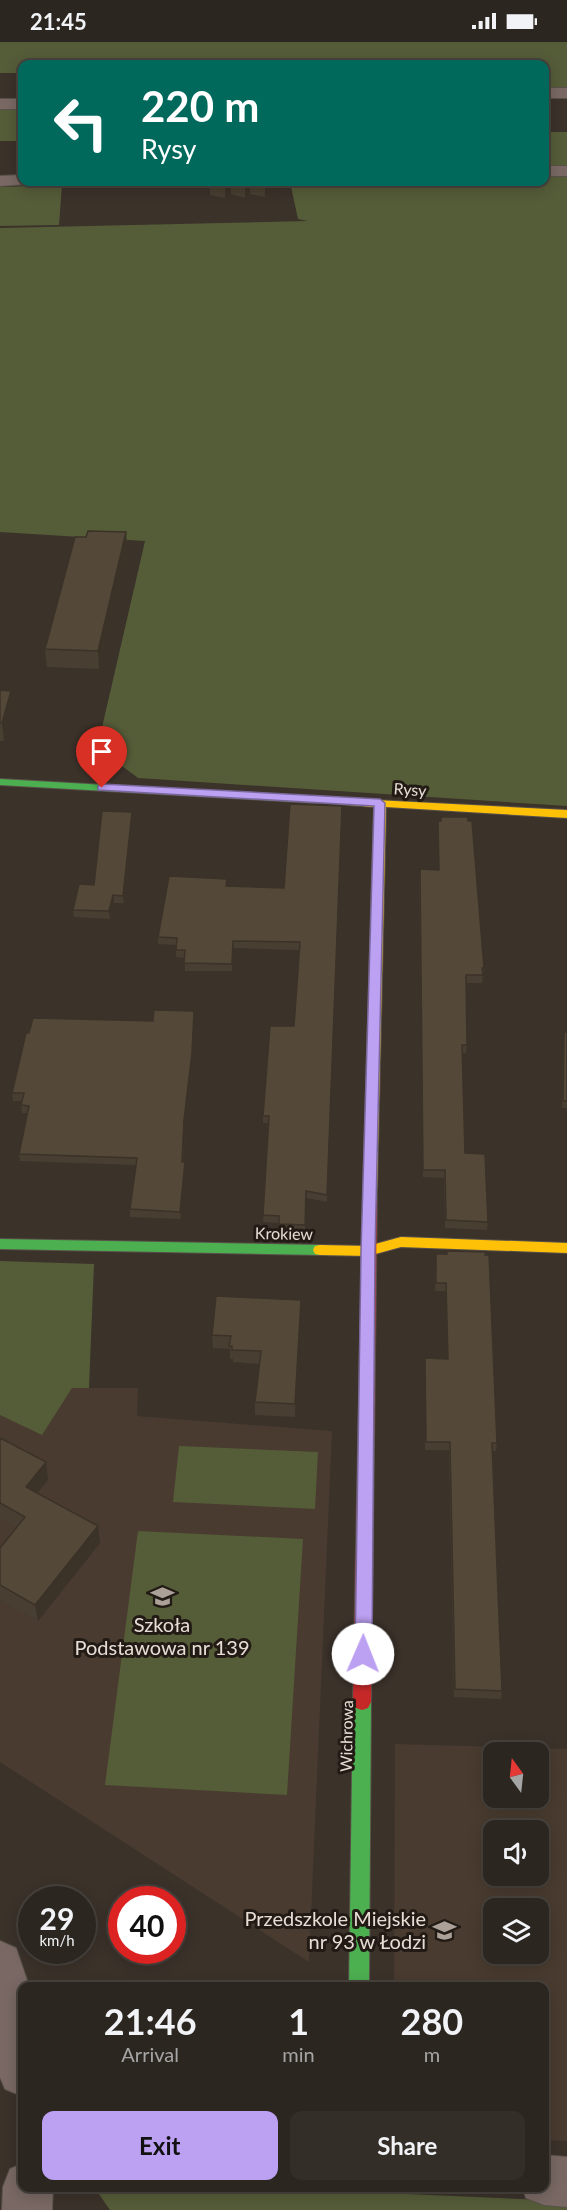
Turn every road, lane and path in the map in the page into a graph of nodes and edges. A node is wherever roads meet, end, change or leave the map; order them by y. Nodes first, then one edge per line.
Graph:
1 (549, 93) edge
2 (567, 93) edge
3 (0, 104) edge
4 (18, 104) edge
5 (549, 171) edge
6 (567, 171) edge
7 (0, 180) edge
8 (18, 180) edge
9 (0, 782) edge
10 (380, 803) junction
11 (567, 814) edge
12 (0, 1244) edge
13 (567, 1248) edge
14 (368, 1251) junction
15 (0, 1964) edge
16 (359, 1982) edge
17 (18, 2046) edge
18 (549, 2180) edge
19 (567, 2182) edge
20 (28, 2192) edge
21 (27, 2210) edge

1 - 2 street
3 - 4 street
5 - 6 street
7 - 8 street
9 - 10 street, Rysy
10 - 11 street, Rysy
10 - 14 street, Wichrowa
12 - 14 street, Krokiew
13 - 14 street, Krokiew
14 - 16 street, Wichrowa
15 - 17 street
18 - 19 street
20 - 21 street

